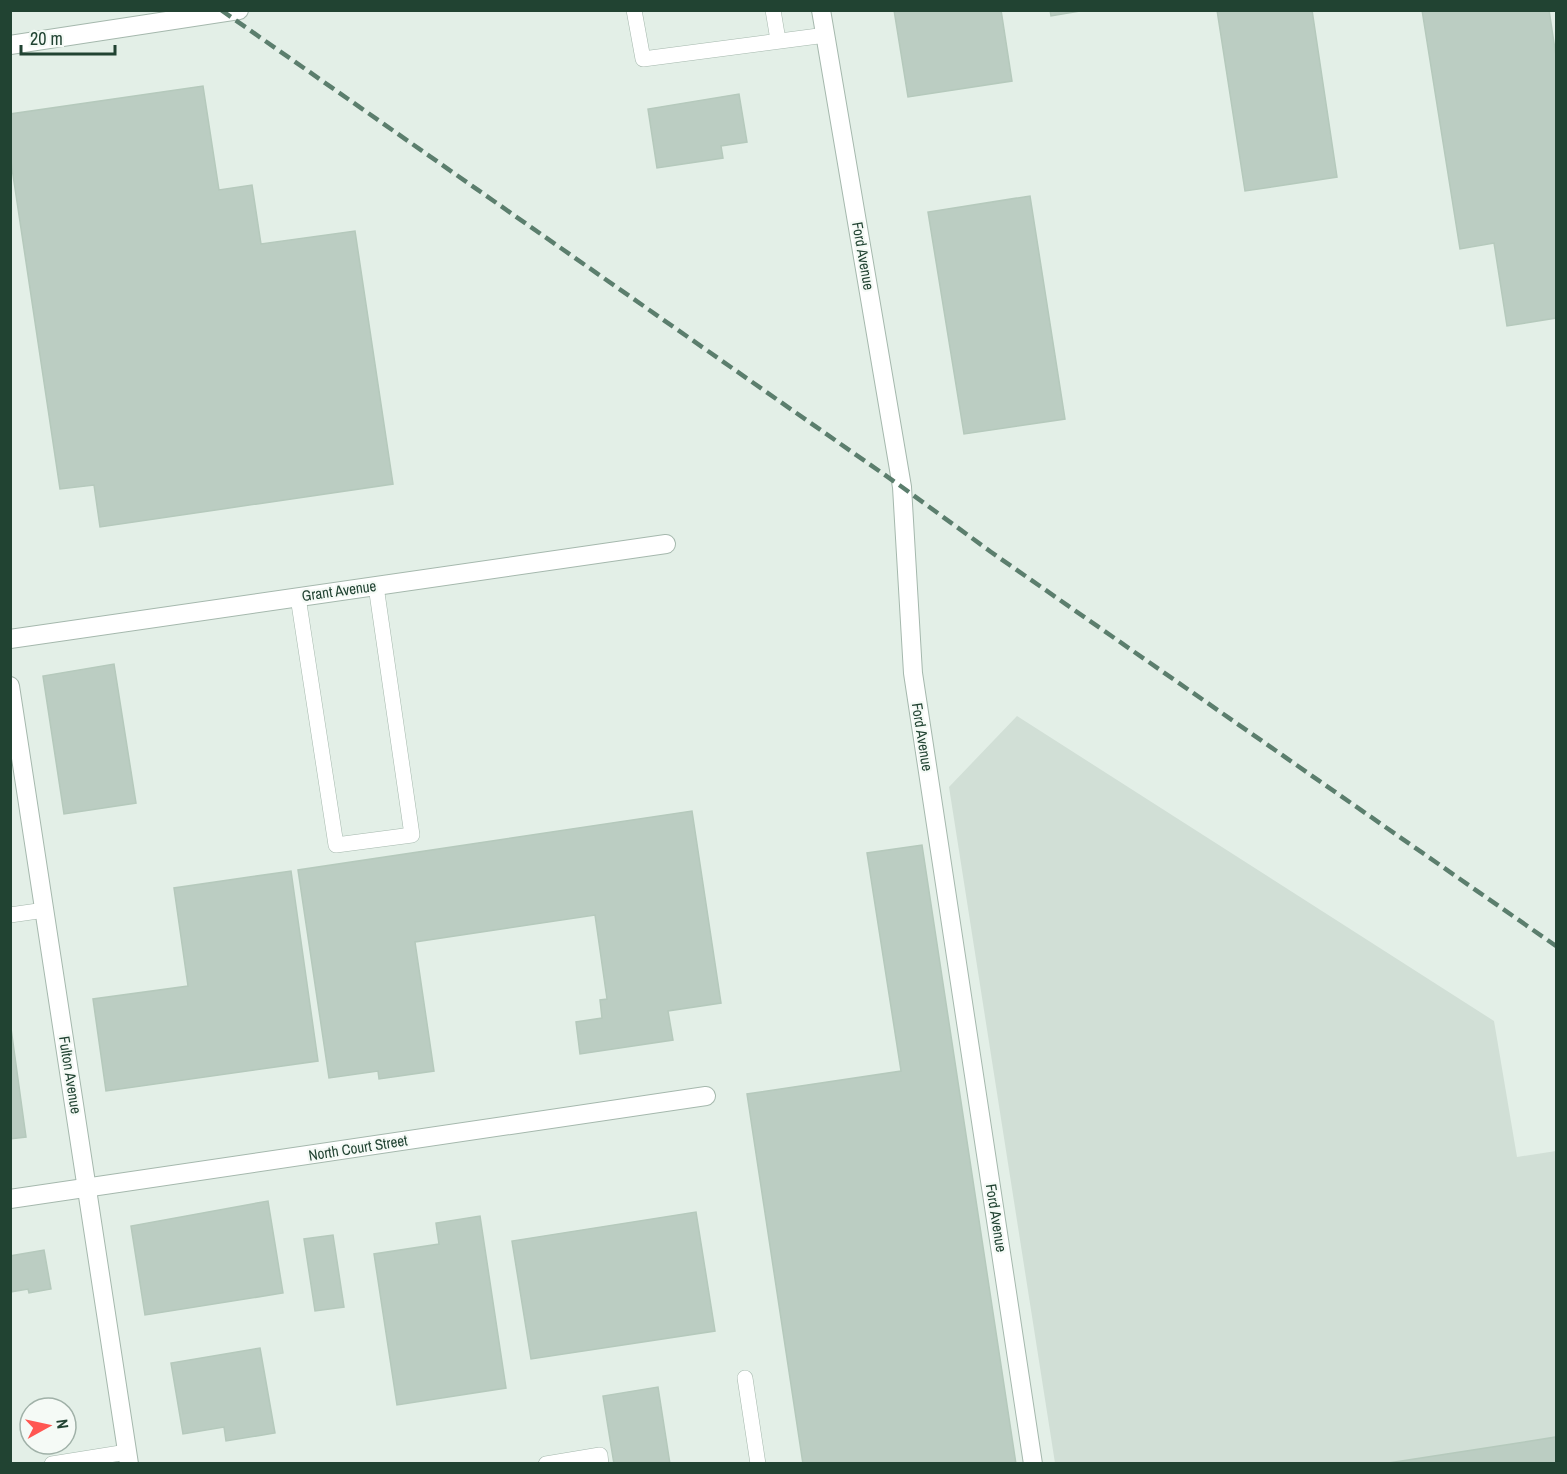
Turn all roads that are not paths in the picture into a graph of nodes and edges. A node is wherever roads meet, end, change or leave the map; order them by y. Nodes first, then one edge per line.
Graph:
1 (239, 10) edge
2 (634, 10) edge
3 (773, 10) edge
4 (821, 10) edge
5 (826, 34) junction
6 (778, 40) junction
7 (10, 45) edge
8 (666, 544) dead end
9 (376, 586) junction
10 (298, 597) junction
11 (10, 639) edge
12 (10, 686) edge
13 (45, 910) junction
14 (10, 915) edge
15 (706, 1096) dead end
16 (87, 1188) junction
17 (10, 1199) edge
18 (745, 1378) dead end
19 (128, 1458) edge
20 (52, 1464) edge
21 (546, 1464) edge
22 (602, 1464) edge
23 (758, 1464) edge
24 (1034, 1464) edge

1 - 7 street
2 - 6 lane
3 - 6 lane
4 - 5 street, Ford Avenue
5 - 6 lane
5 - 24 street, Ford Avenue
8 - 9 street, Grant Avenue
9 - 10 street, Grant Avenue
9 - 10 lane
10 - 11 street, Grant Avenue
12 - 13 street, Fulton Avenue
13 - 14 lane
13 - 16 street, Fulton Avenue
15 - 16 street, North Court Street
16 - 17 street, North Court Street
16 - 19 street, Fulton Avenue
18 - 23 lane
19 - 20 lane
21 - 22 lane

